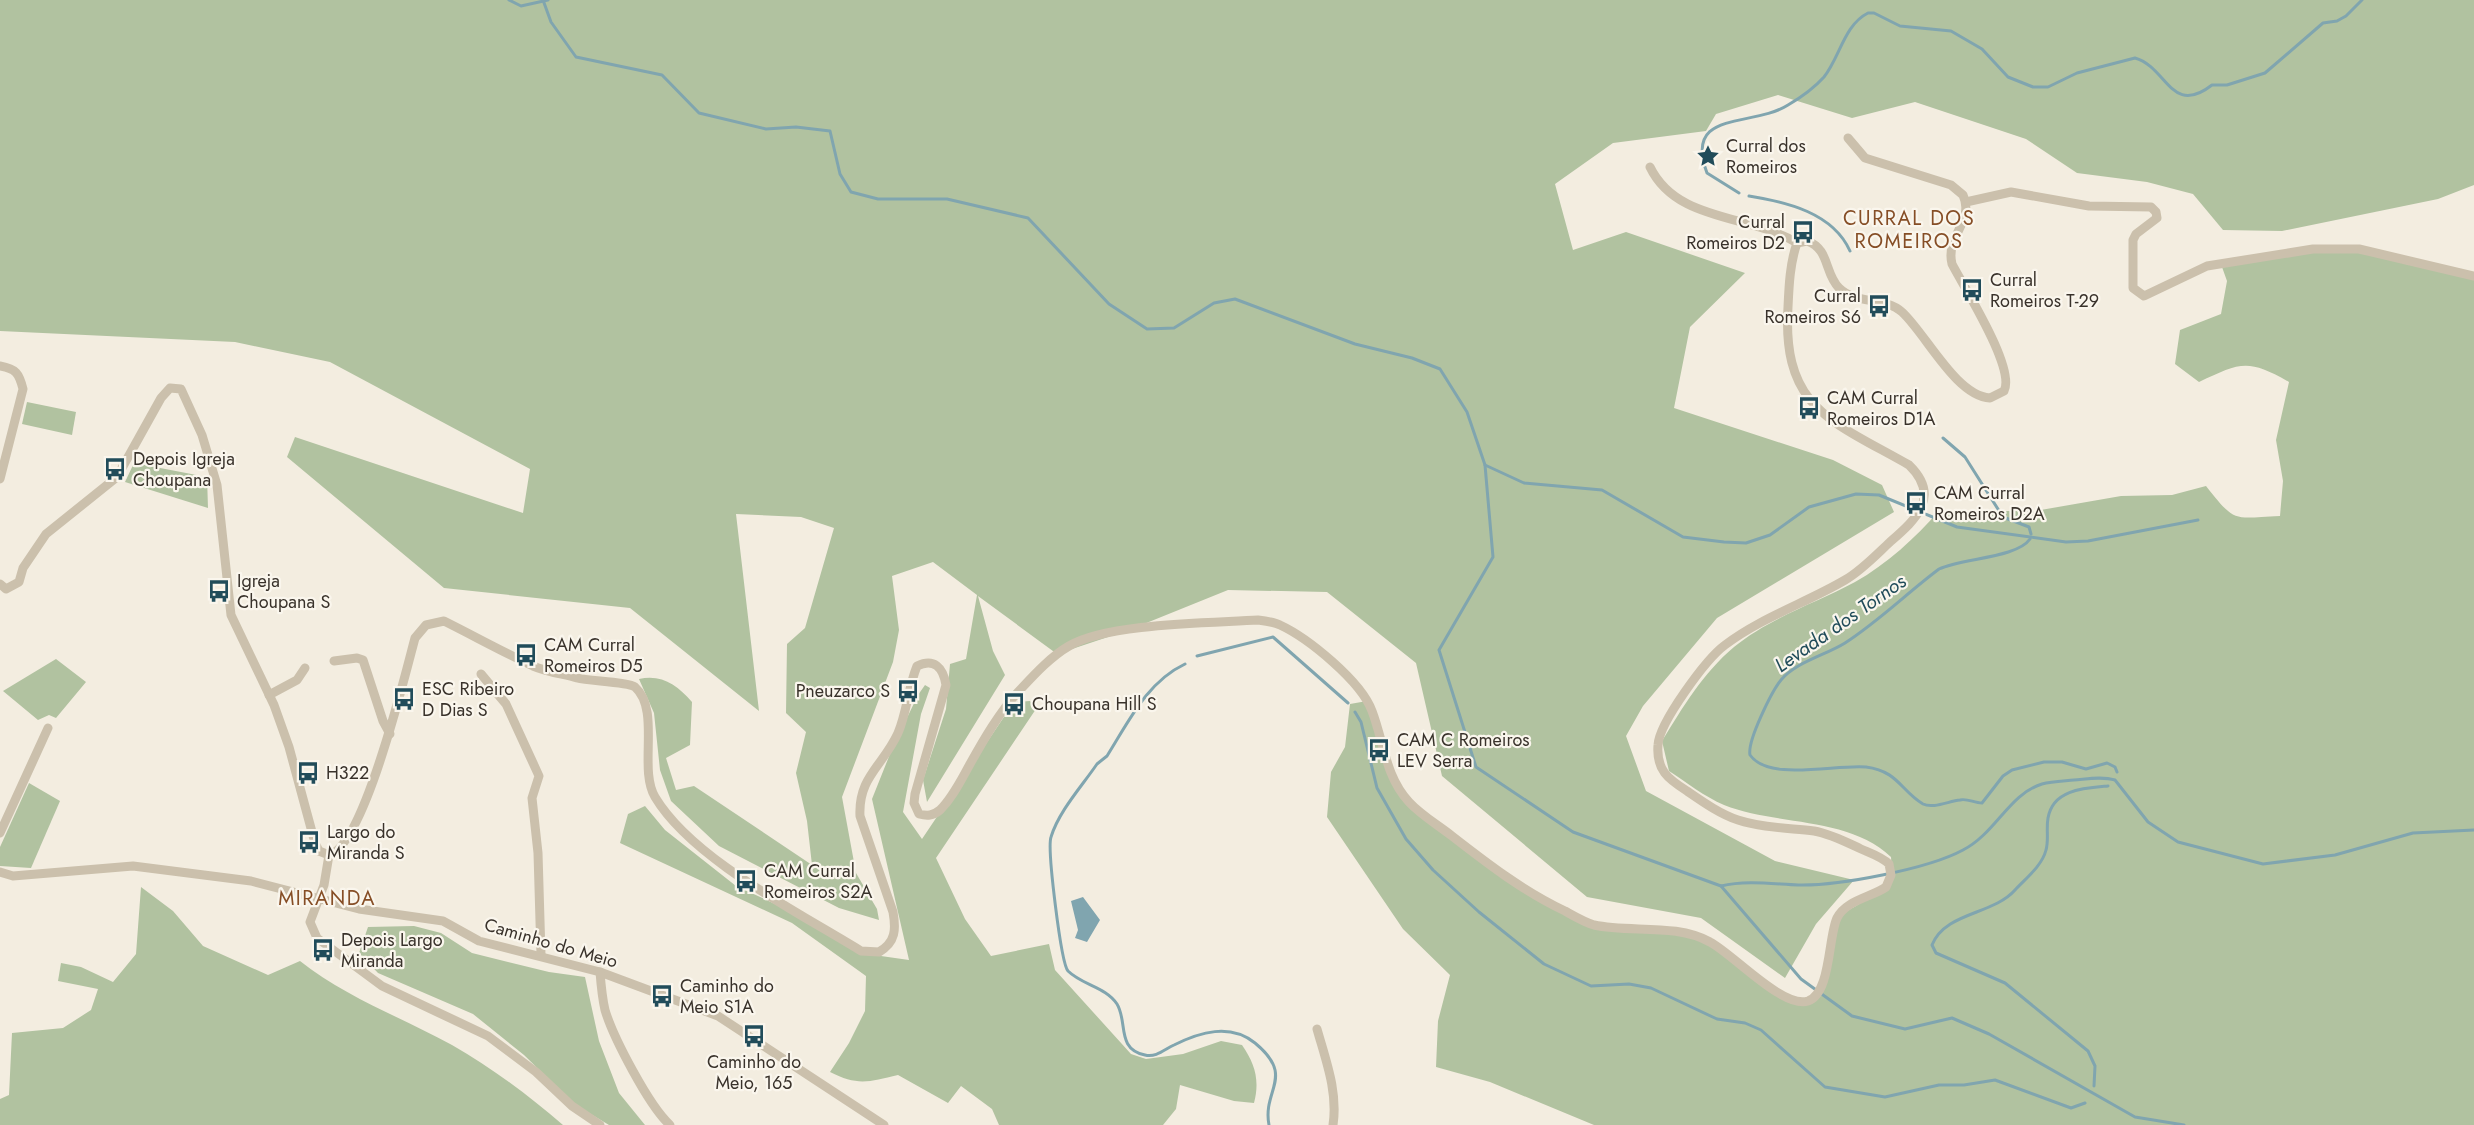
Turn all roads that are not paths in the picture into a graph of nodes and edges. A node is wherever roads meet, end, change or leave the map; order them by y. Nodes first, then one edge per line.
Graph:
1 (1848, 138) dead end
2 (1650, 167) dead end
3 (1966, 202) junction
4 (1797, 243) junction
5 (2474, 276) edge
6 (0, 366) edge
7 (0, 479) edge
8 (0, 584) edge
9 (333, 661) dead end
10 (304, 668) dead end
11 (482, 674) dead end
12 (270, 695) junction
13 (48, 728) dead end
14 (390, 734) junction
15 (0, 833) edge
16 (329, 855) junction
17 (0, 872) edge
18 (319, 897) junction
19 (542, 955) junction
20 (600, 972) junction
21 (1317, 1029) dead end
22 (600, 1125) edge
23 (669, 1125) edge
24 (884, 1125) edge
25 (1333, 1125) edge

1 - 3 street
2 - 4 street
3 - 4 street
3 - 5 street
4 - 14 street
6 - 7 street
8 - 12 street
9 - 14 street
10 - 12 street
11 - 19 street
12 - 16 street
13 - 15 street
14 - 16 street
16 - 18 street
17 - 18 street, Caminho do Meio
18 - 19 street, Caminho do Meio
18 - 22 street
19 - 20 street, Caminho do Meio
20 - 23 street
20 - 24 street, Caminho do Meio
21 - 25 street

